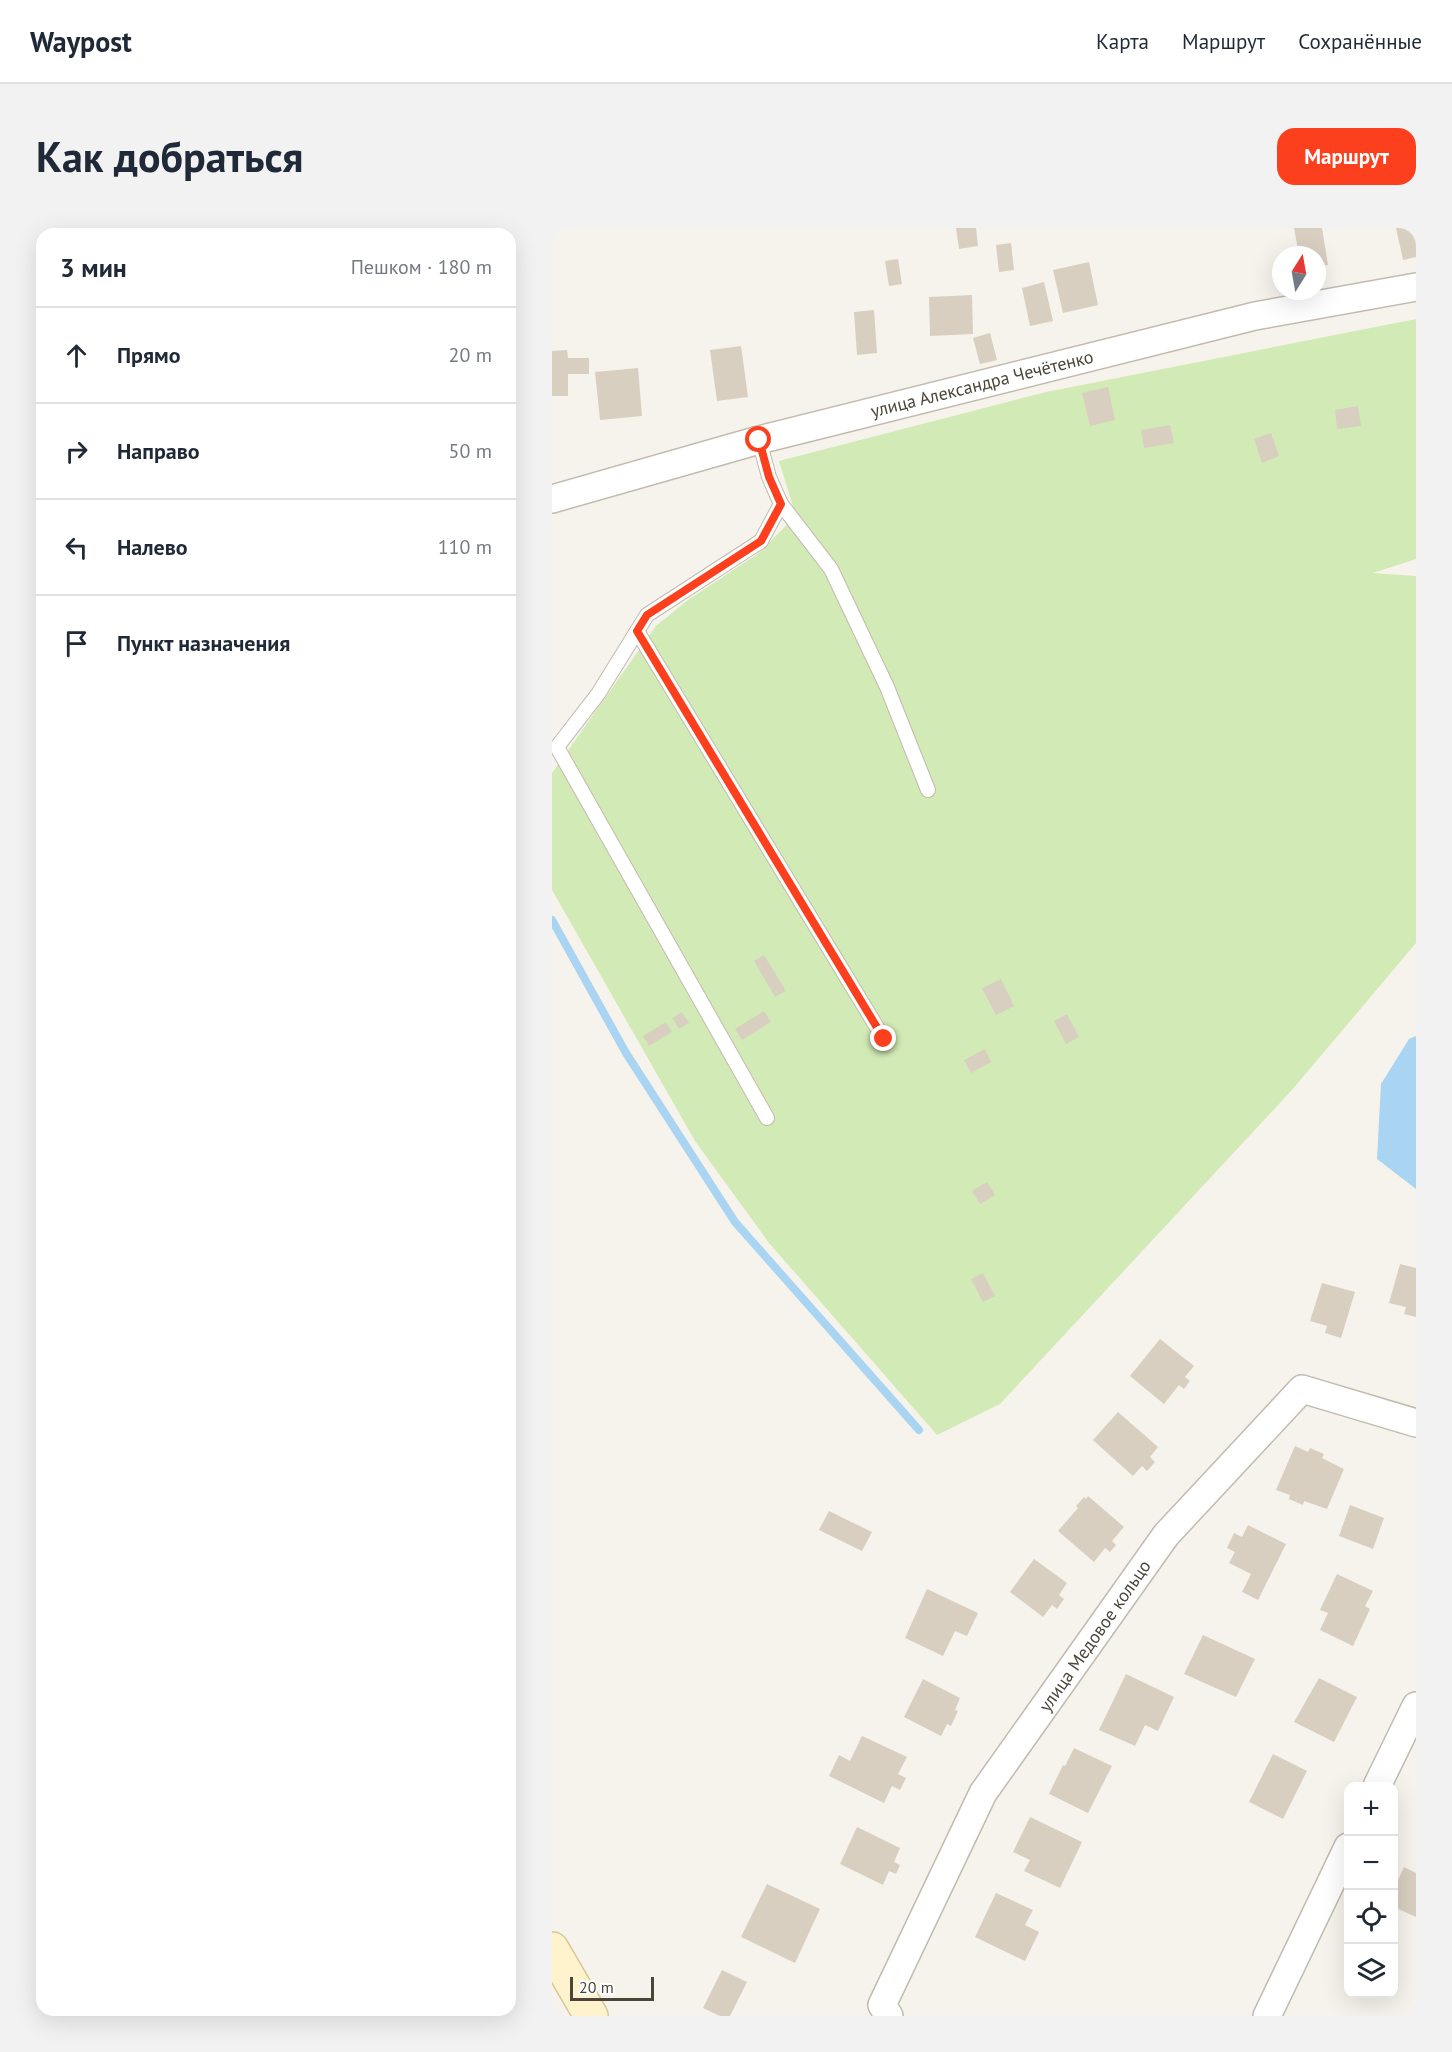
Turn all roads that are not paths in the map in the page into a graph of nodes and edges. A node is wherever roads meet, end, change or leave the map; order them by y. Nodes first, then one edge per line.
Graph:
1 (1416, 287) edge
2 (759, 440) junction
3 (552, 499) edge
4 (781, 504) junction
5 (637, 631) junction
6 (928, 790) dead end
7 (884, 1039) dead end
8 (767, 1118) dead end
9 (1416, 1423) edge
10 (1416, 1706) edge
11 (1379, 1782) edge
12 (1344, 1855) edge
13 (552, 1949) edge
14 (591, 2016) edge
15 (889, 2016) edge
16 (1267, 2016) edge

1 - 2 street, улица Александра Чечётенко
2 - 3 street, улица Александра Чечётенко
2 - 4 lane
4 - 5 lane
4 - 6 lane
5 - 7 lane
5 - 8 lane
9 - 15 street, улица Медовое кольцо
10 - 11 street
12 - 16 street
13 - 14 main road

